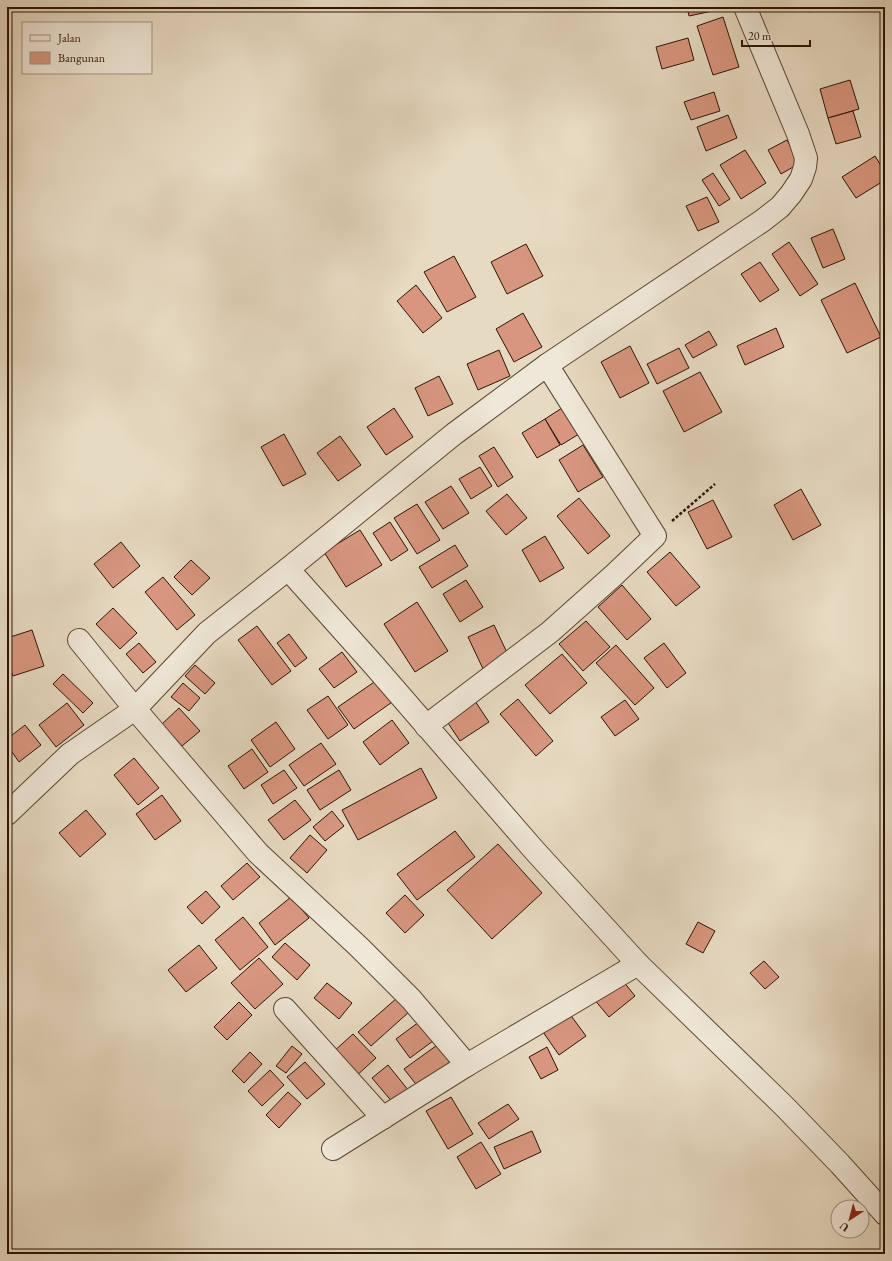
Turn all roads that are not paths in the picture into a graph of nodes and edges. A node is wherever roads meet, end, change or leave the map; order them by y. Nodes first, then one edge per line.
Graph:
1 (745, 7) edge
2 (547, 365) junction
3 (288, 570) junction
4 (79, 640) dead end
5 (135, 709) junction
6 (426, 726) junction
7 (7, 814) edge
8 (638, 964) junction
9 (285, 1009) dead end
10 (467, 1065) junction
11 (383, 1118) junction
12 (332, 1149) dead end
13 (885, 1214) edge

1 - 2 street
2 - 3 street
2 - 6 street
3 - 5 street
3 - 6 street
4 - 5 street
5 - 7 street
5 - 10 street
6 - 8 street
8 - 10 street
8 - 13 street
9 - 11 street
10 - 11 street
11 - 12 street

